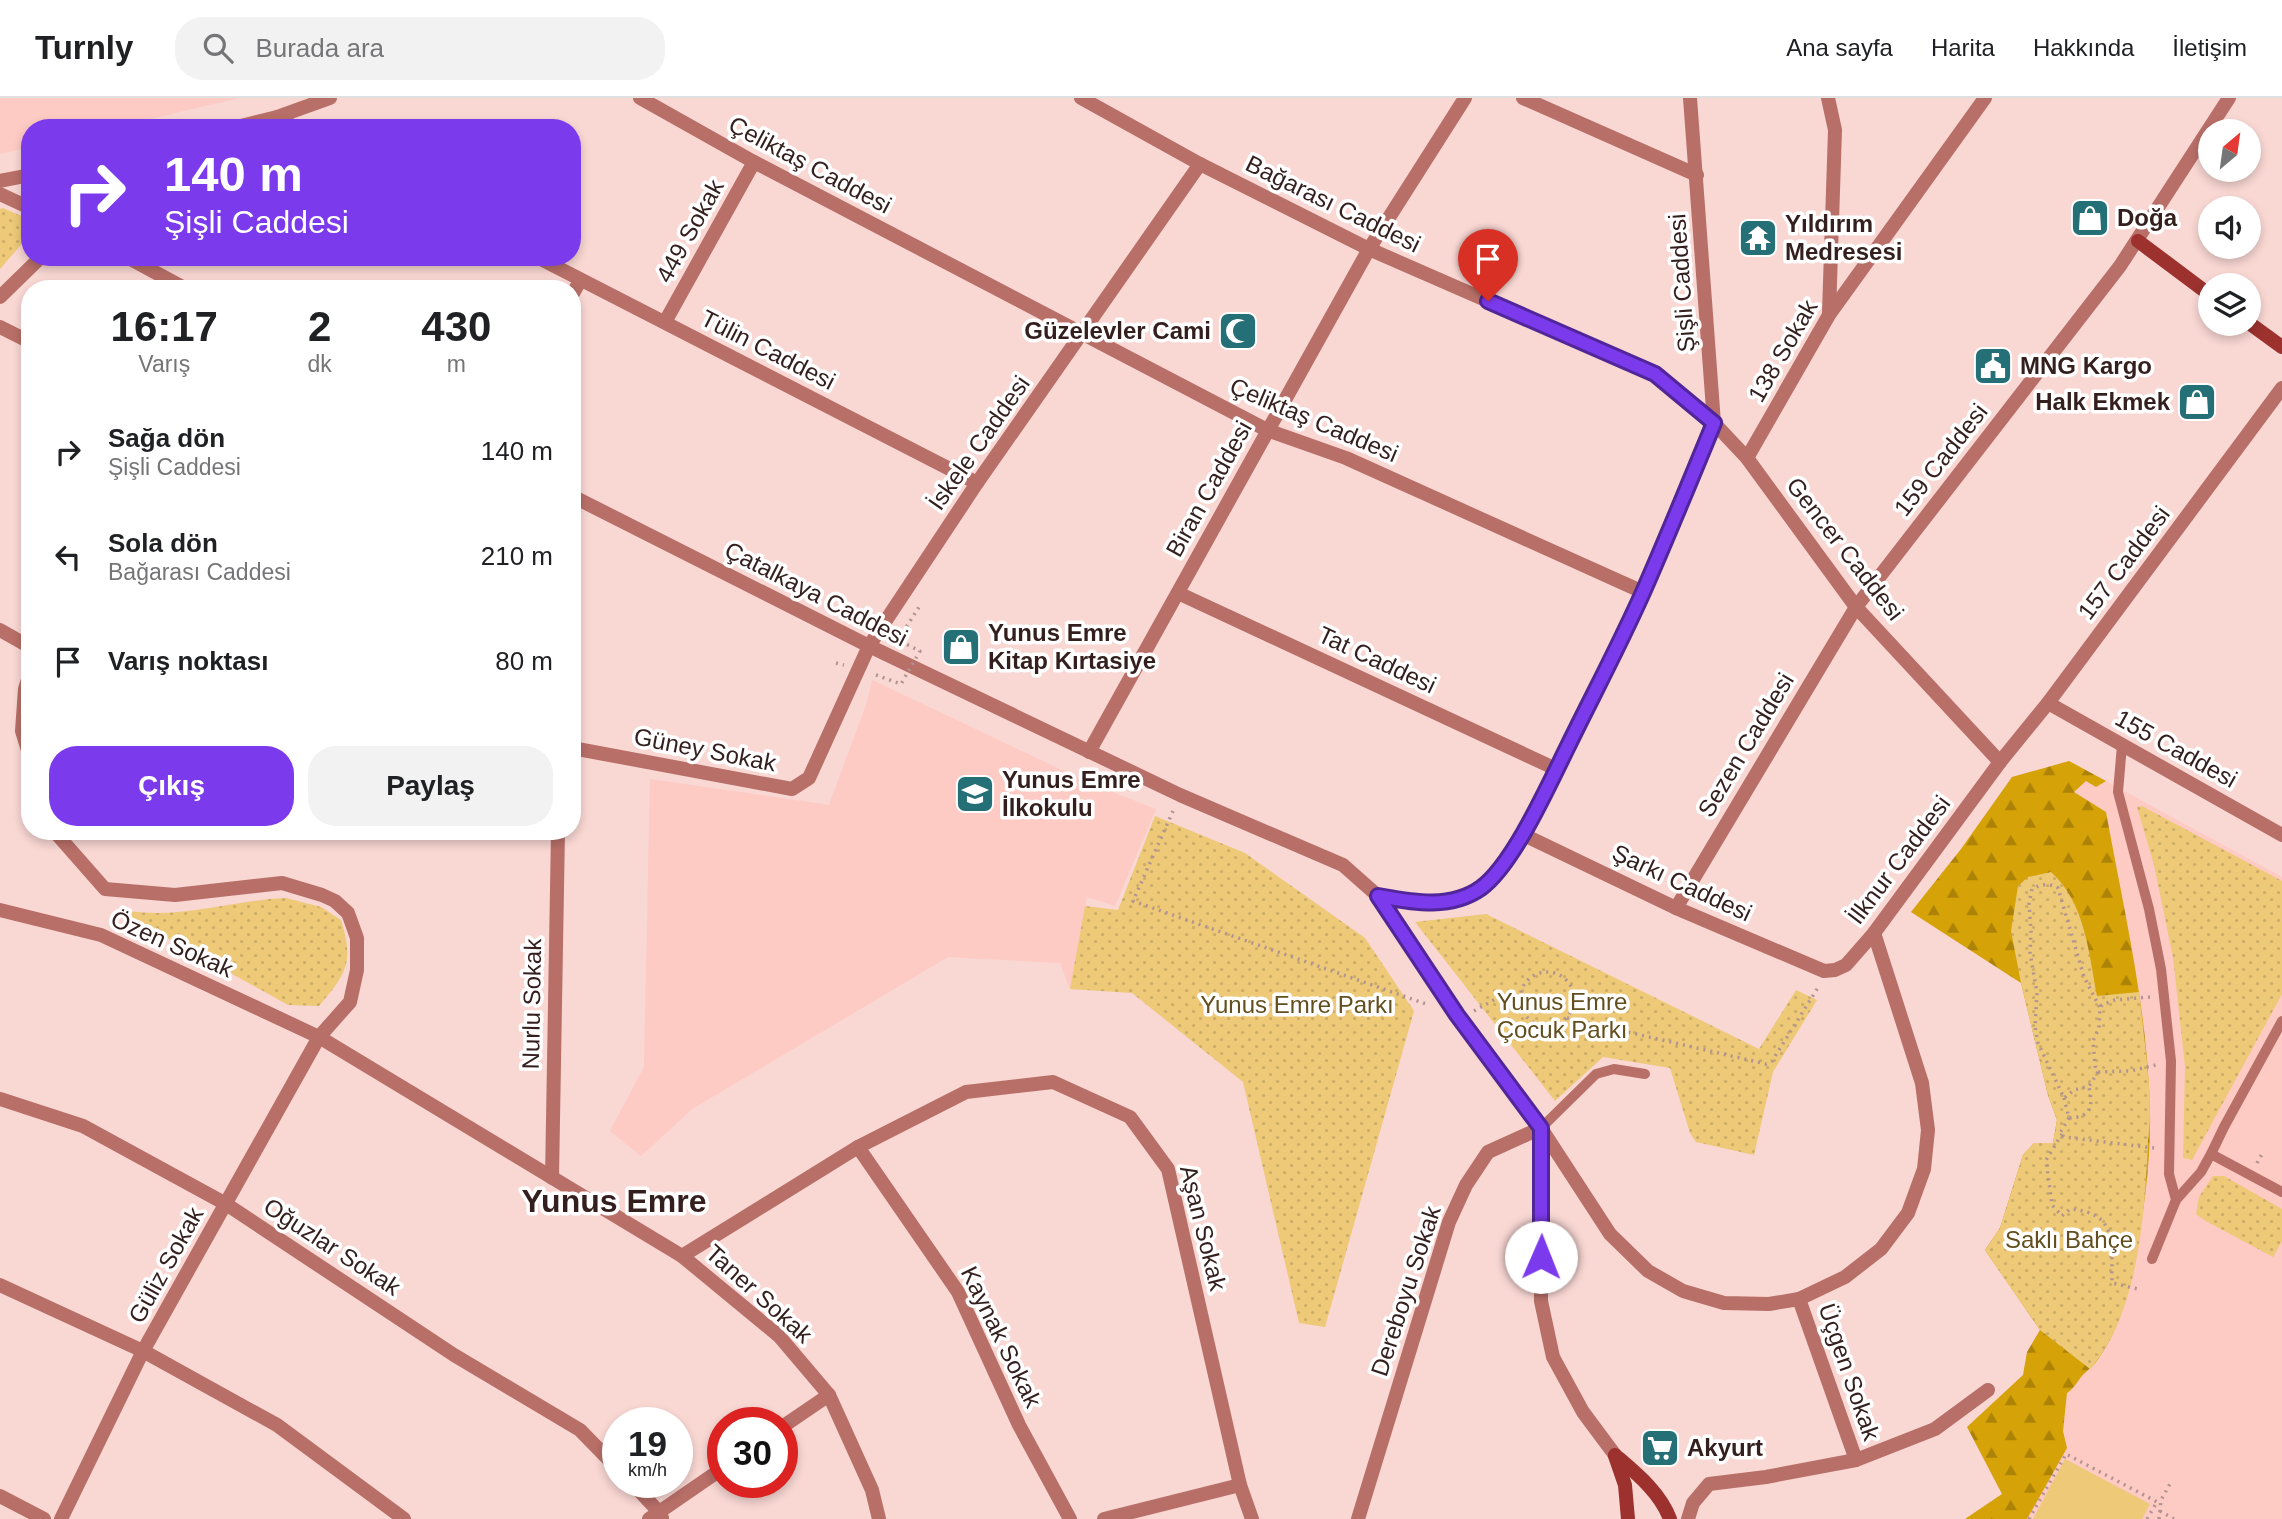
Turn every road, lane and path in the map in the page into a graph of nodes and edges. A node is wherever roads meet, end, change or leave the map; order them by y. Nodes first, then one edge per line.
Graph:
1 (330, 98) edge
2 (640, 98) edge
3 (1081, 98) edge
4 (1465, 98) edge
5 (1523, 98) edge
6 (1690, 98) edge
7 (1828, 98) edge
8 (1985, 98) edge
9 (2229, 98) edge
10 (276, 117) junction
11 (268, 119) edge
12 (280, 119) edge
13 (754, 162) junction
14 (1200, 164) junction
15 (1697, 175) junction
16 (21, 178) edge
17 (0, 181) edge
18 (0, 194) edge
19 (21, 204) edge
20 (2137, 241) junction
21 (1369, 249) junction
22 (32, 266) edge
23 (144, 266) edge
24 (553, 266) edge
25 (169, 280) edge
26 (578, 280) edge
27 (581, 281) edge
28 (2198, 286) edge
29 (0, 297) edge
30 (1829, 315) junction
31 (665, 322) junction
32 (0, 327) edge
33 (2261, 332) edge
34 (1084, 334) junction
35 (21, 338) edge
36 (2282, 347) edge
37 (2282, 388) edge
38 (1714, 423) junction
39 (1267, 430) junction
40 (1747, 458) junction
41 (977, 483) junction
42 (581, 501) edge
43 (1643, 592) junction
44 (1178, 593) junction
45 (921, 604) dead end
46 (1856, 607) junction
47 (0, 630) edge
48 (21, 642) edge
49 (869, 646) junction
50 (876, 675) dead end
51 (2048, 704) junction
52 (2122, 745) junction
53 (581, 750) edge
54 (1090, 752) junction
55 (2000, 762) junction
56 (1556, 769) junction
57 (1180, 795) junction
58 (1522, 834) junction
59 (2282, 835) edge
60 (62, 840) edge
61 (558, 840) edge
62 (1378, 896) junction
63 (1676, 908) junction
64 (0, 910) edge
65 (1874, 933) junction
66 (1826, 971) junction
67 (2163, 997) junction
68 (1520, 1000) junction
69 (2099, 1009) junction
70 (1459, 1017) junction
71 (1567, 1018) junction
72 (2282, 1021) edge
73 (319, 1037) junction
74 (2171, 1061) junction
75 (2098, 1072) junction
76 (1645, 1074) dead end
77 (2089, 1086) junction
78 (2064, 1098) junction
79 (0, 1099) edge
80 (2069, 1118) junction
81 (1541, 1128) junction
82 (2062, 1134) junction
83 (858, 1147) junction
84 (2169, 1150) junction
85 (2211, 1154) junction
86 (2262, 1154) dead end
87 (2257, 1162) dead end
88 (552, 1178) junction
89 (2282, 1192) edge
90 (2176, 1200) junction
91 (226, 1204) junction
92 (682, 1256) junction
93 (2152, 1259) dead end
94 (0, 1285) edge
95 (2138, 1289) dead end
96 (1799, 1299) junction
97 (144, 1351) junction
98 (1988, 1390) dead end
99 (829, 1395) junction
100 (798, 1416) edge
101 (602, 1453) edge
102 (1615, 1455) junction
103 (1856, 1460) junction
104 (707, 1480) edge
105 (2171, 1482) dead end
106 (1240, 1485) junction
107 (0, 1496) edge
108 (643, 1498) edge
109 (2159, 1503) junction
110 (2160, 1511) junction
111 (657, 1517) edge
112 (44, 1519) edge
113 (61, 1519) edge
114 (404, 1519) edge
115 (879, 1519) edge
116 (1070, 1519) edge
117 (1104, 1519) edge
118 (1252, 1519) edge
119 (1358, 1519) edge
120 (1628, 1519) edge
121 (1670, 1519) edge
122 (1688, 1519) edge
123 (2029, 1519) edge
124 (2147, 1519) edge
125 (2159, 1519) edge
126 (2174, 1519) edge

1 - 10 street
2 - 13 street, Çeliktaş Caddesi
3 - 14 street, Bağarası Caddesi
4 - 21 street, Biran Caddesi
5 - 15 street
6 - 15 street, Şişli Caddesi
7 - 30 street
8 - 30 street, 138 Sokak
9 - 20 street, 159 Caddesi
10 - 11 street
10 - 12 street
13 - 31 street, 449 Sokak
13 - 34 street, Çeliktaş Caddesi
14 - 21 street, Bağarası Caddesi
14 - 34 street, İskele Caddesi
15 - 38 street, Şişli Caddesi
16 - 17 street
18 - 19 street
20 - 28 main road
20 - 46 street, 159 Caddesi
21 - 38 street, Bağarası Caddesi
21 - 39 street, Biran Caddesi
22 - 29 street
23 - 25 street
24 - 26 street, Tülin Caddesi
27 - 31 street, Tülin Caddesi
30 - 40 street, 138 Sokak
31 - 41 street, Tülin Caddesi
32 - 35 street
33 - 36 main road
34 - 39 street, Çeliktaş Caddesi
34 - 41 street, İskele Caddesi
37 - 51 street, 157 Caddesi
38 - 40 street, Gencer Caddesi
38 - 43 street, Şişli Caddesi
39 - 43 street, Çeliktaş Caddesi
39 - 44 street, Biran Caddesi
40 - 46 street, Gencer Caddesi
41 - 49 street, İskele Caddesi
42 - 49 street, Çatalkaya Caddesi
43 - 56 street, Şişli Caddesi
44 - 54 street, Biran Caddesi
44 - 56 street, Tat Caddesi
45 - 50 path, bridge
46 - 55 street, Gencer Caddesi
46 - 63 street, Sezen Caddesi
47 - 48 street
49 - 53 street, Güney Sokak
49 - 54 street, Çatalkaya Caddesi
51 - 52 street, 155 Caddesi
51 - 55 street, 157 Caddesi
52 - 59 street, 155 Caddesi
52 - 67 lane
54 - 57 street, Çatalkaya Caddesi
55 - 65 street, İlknur Caddesi
56 - 58 street, Şişli Caddesi
57 - 62 street, Çatalkaya Caddesi
57 - 70 path
58 - 62 street, Şişli Caddesi
58 - 63 street, Şarkı Caddesi
60 - 73 street, Güliz Sokak
61 - 88 street, Nurlu Sokak
62 - 70 street, Çatalkaya Caddesi
63 - 66 street, Şarkı Caddesi
64 - 73 street, Özen Sokak
65 - 66 street, İlknur Caddesi
65 - 96 street
66 - 71 path
67 - 69 path
67 - 74 lane
68 - 70 path
68 - 71 path
68 - 71 path
69 - 75 path
69 - 78 path
70 - 81 street, Çatalkaya Caddesi
72 - 85 lane
73 - 88 street, Taner Sokak
73 - 91 street, Güliz Sokak
74 - 75 path
74 - 84 lane
75 - 77 path
76 - 81 lane
77 - 78 path
77 - 80 path
78 - 80 path
79 - 91 street, Oğuzlar Sokak
80 - 82 path
81 - 96 street
81 - 102 street
81 - 119 street, Dereboyu Sokak
82 - 84 path
82 - 95 path
83 - 92 street, Aşan Sokak
83 - 106 street, Aşan Sokak
83 - 116 street, Kaynak Sokak
84 - 90 lane
85 - 89 lane
85 - 90 lane
86 - 87 path
88 - 92 street, Taner Sokak
90 - 93 lane
91 - 97 street, Güliz Sokak
91 - 101 street, Oğuzlar Sokak
92 - 99 street, Taner Sokak
94 - 97 street
96 - 103 street, Üçgen Sokak
97 - 113 street, Güliz Sokak
97 - 114 street
98 - 103 street
99 - 100 street
99 - 115 street, Taner Sokak
102 - 120 main road
102 - 121 main road
103 - 122 street
104 - 111 street
105 - 109 path
106 - 117 street
106 - 118 street, Aşan Sokak
107 - 112 street
108 - 111 street
109 - 110 path
109 - 123 path
109 - 124 path
110 - 125 path
110 - 126 path

